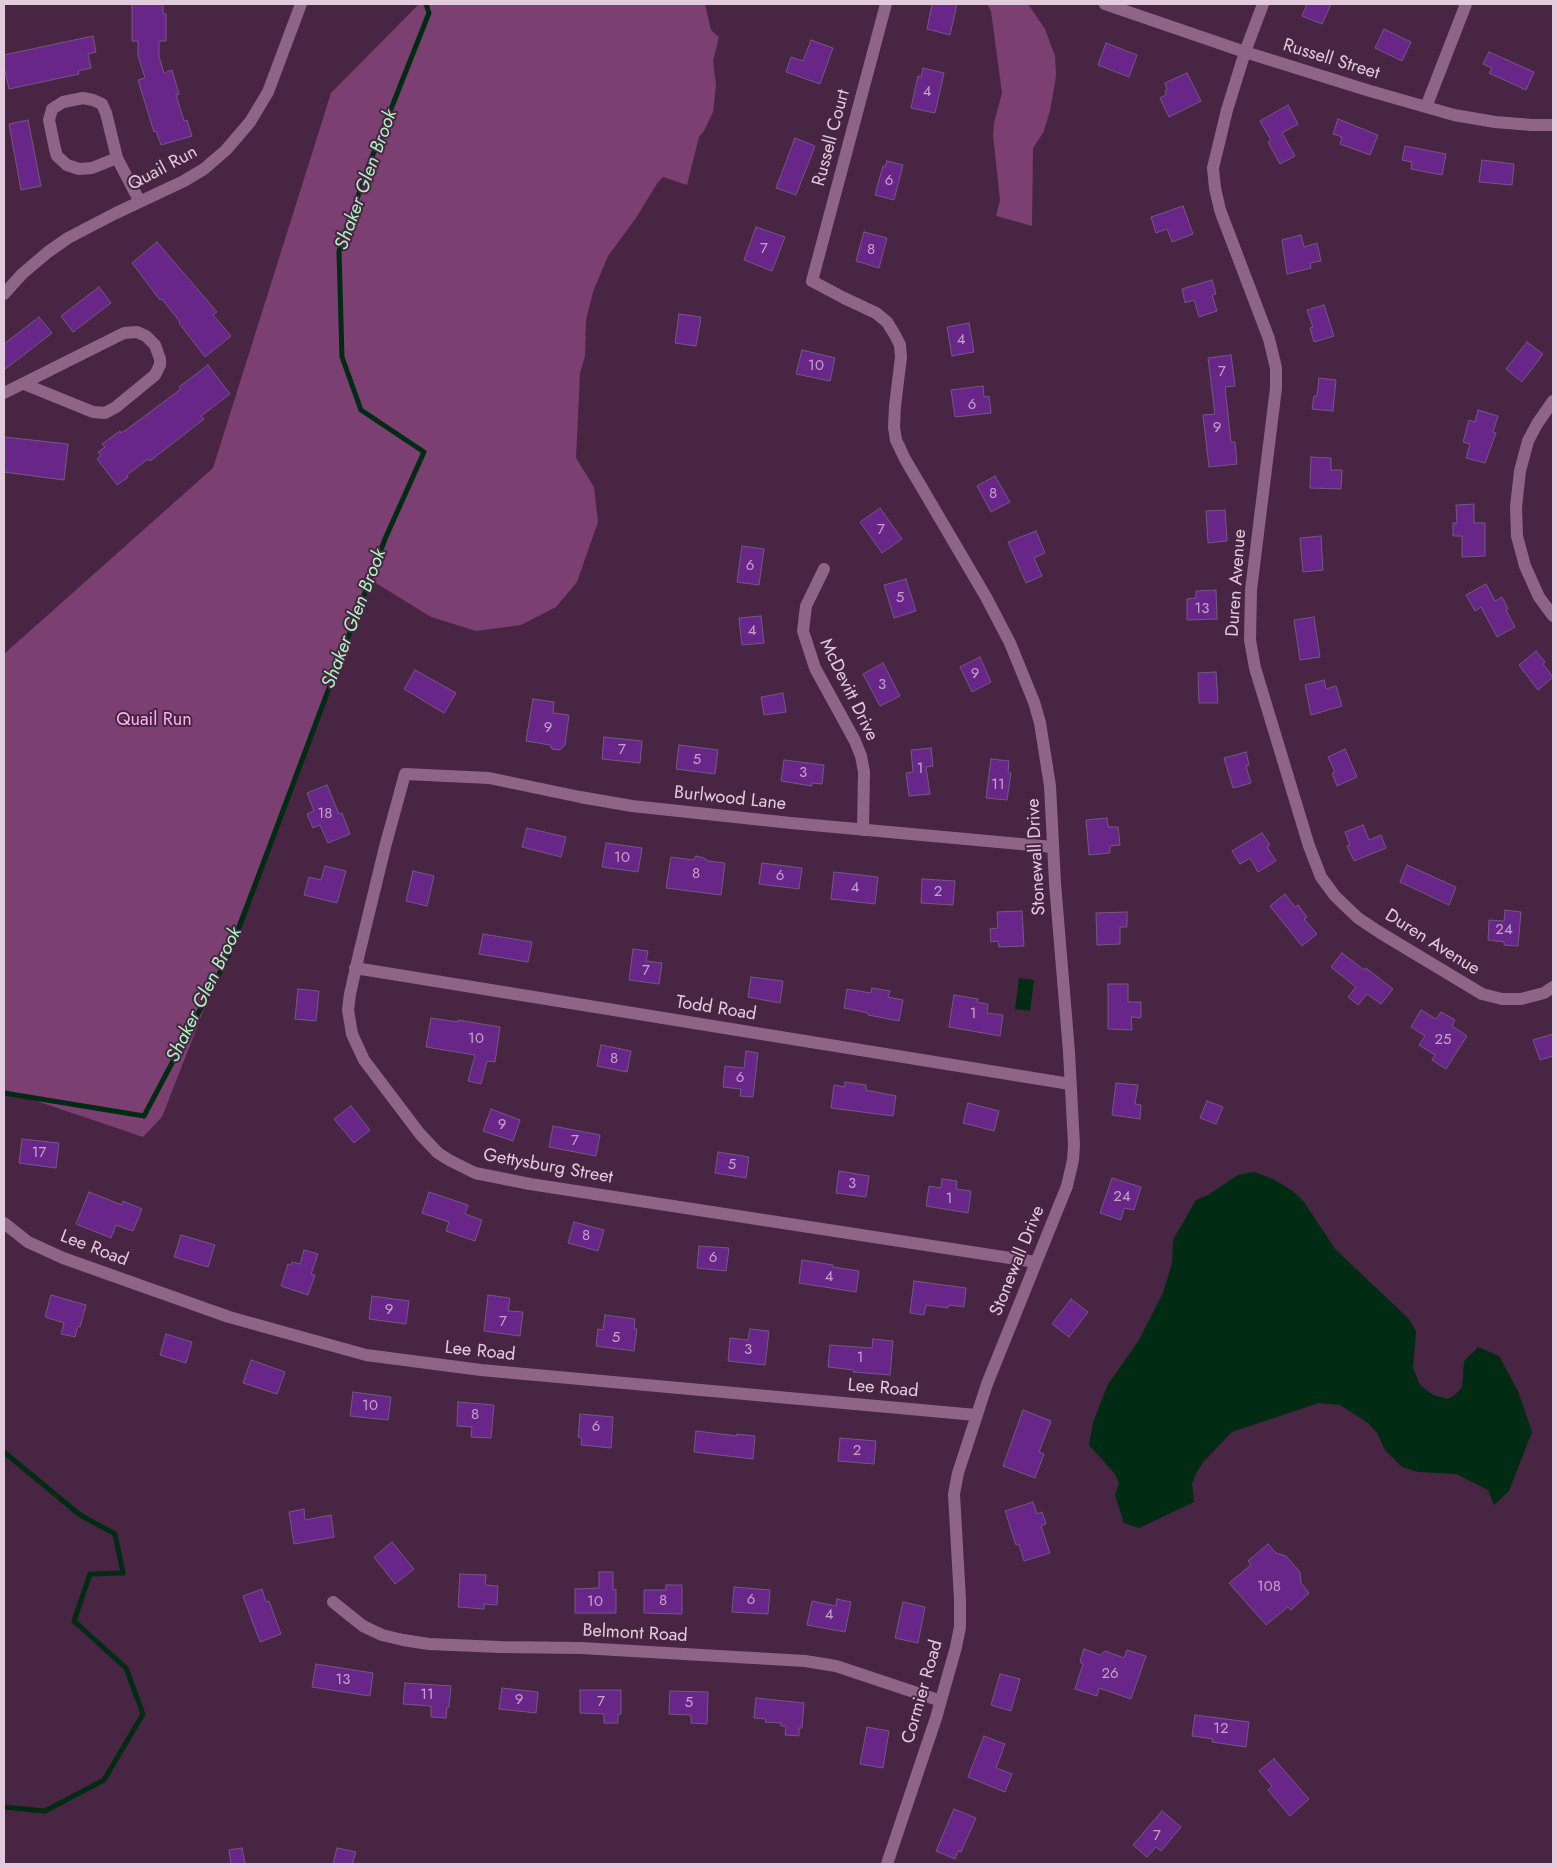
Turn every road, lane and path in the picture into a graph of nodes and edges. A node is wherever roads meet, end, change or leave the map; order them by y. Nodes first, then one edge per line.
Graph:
1 (301, 4) edge
2 (886, 4) edge
3 (1263, 4) edge
4 (1466, 4) edge
5 (1113, 5) edge
6 (1245, 52) junction
7 (1426, 106) junction
8 (1553, 125) edge
9 (117, 158) junction
10 (140, 202) junction
11 (812, 281) joint
12 (4, 294) edge
13 (24, 384) junction
14 (4, 393) edge
15 (1553, 401) edge
16 (824, 569) dead end
17 (1553, 616) edge
18 (405, 774) joint
19 (863, 830) junction
20 (1053, 847) junction
21 (355, 968) junction
22 (1553, 987) edge
23 (1070, 1084) junction
24 (4, 1223) edge
25 (1036, 1262) junction
26 (976, 1415) junction
27 (954, 1494) joint
28 (333, 1602) dead end
29 (941, 1701) junction
30 (886, 1864) edge

1 - 10 street, Quail Run
2 - 11 street, Russell Court
3 - 6 street, Duren Avenue
4 - 7 street
5 - 6 street, Russell Street
6 - 7 street, Russell Street
6 - 22 street, Duren Avenue
7 - 8 street, Russell Street
9 - 9 street
9 - 10 street
10 - 12 street, Quail Run
11 - 20 street, Stonewall Drive
13 - 13 street
13 - 14 street
15 - 17 street
16 - 19 street, McDevitt Drive
18 - 19 street, Burlwood Lane
18 - 21 street, Gettysburg Street
19 - 20 street, Burlwood Lane
20 - 23 street, Stonewall Drive
21 - 23 street, Todd Road
21 - 25 street, Gettysburg Street
23 - 25 street, Stonewall Drive
24 - 26 street, Lee Road
25 - 26 street, Stonewall Drive
26 - 27 street, Stonewall Drive
27 - 29 street, Cormier Road
28 - 29 street, Belmont Road
29 - 30 street, Cormier Road

